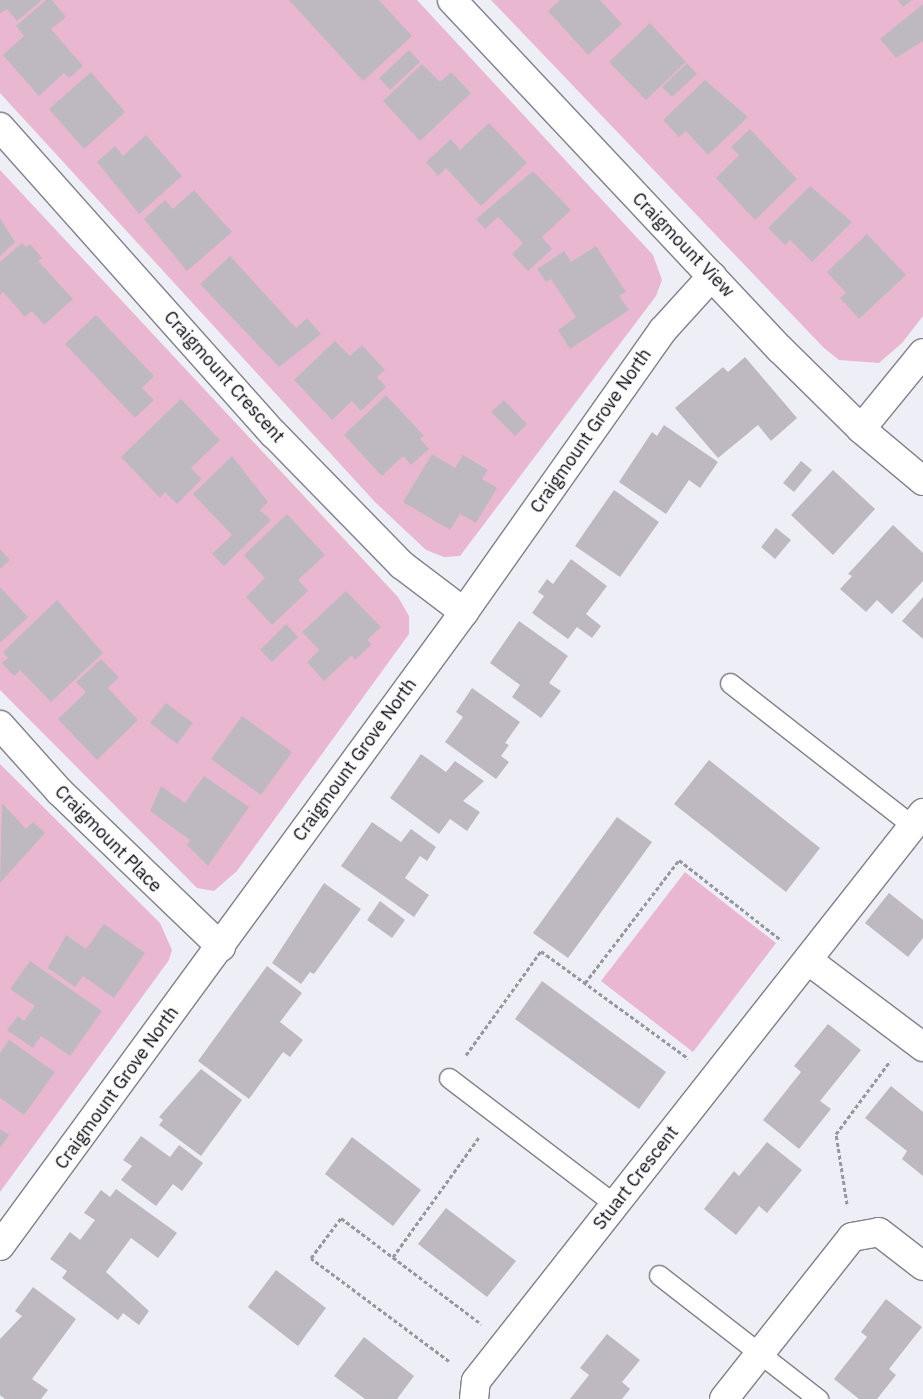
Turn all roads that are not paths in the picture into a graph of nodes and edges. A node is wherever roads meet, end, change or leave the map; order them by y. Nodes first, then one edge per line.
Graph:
1 (452, 0) edge
2 (0, 127) edge
3 (712, 276) junction
4 (923, 353) edge
5 (862, 429) junction
6 (923, 481) edge
7 (464, 612) junction
8 (730, 683) dead end
9 (0, 725) edge
10 (918, 820) edge
11 (221, 947) junction
12 (809, 961) junction
13 (916, 1041) edge
14 (449, 1078) road end
15 (616, 1205) junction
16 (0, 1246) edge
17 (923, 1266) edge
18 (659, 1275) dead end
19 (760, 1354) junction
20 (475, 1390) edge
21 (724, 1399) edge
22 (818, 1399) edge

1 - 3 street, Craigmount View
2 - 7 street, Craigmount Crescent
3 - 5 street, Craigmount View
3 - 7 street, Craigmount Grove North
4 - 5 street
5 - 6 street, Craigmount View
7 - 11 street, Craigmount Grove North
8 - 10 lane
9 - 11 street, Craigmount Place
10 - 12 street, Stuart Crescent
11 - 16 street, Craigmount Grove North
12 - 13 street
12 - 15 street, Stuart Crescent
14 - 15 lane
15 - 20 street, Stuart Crescent
17 - 19 street
18 - 19 lane
19 - 21 street
19 - 22 lane

